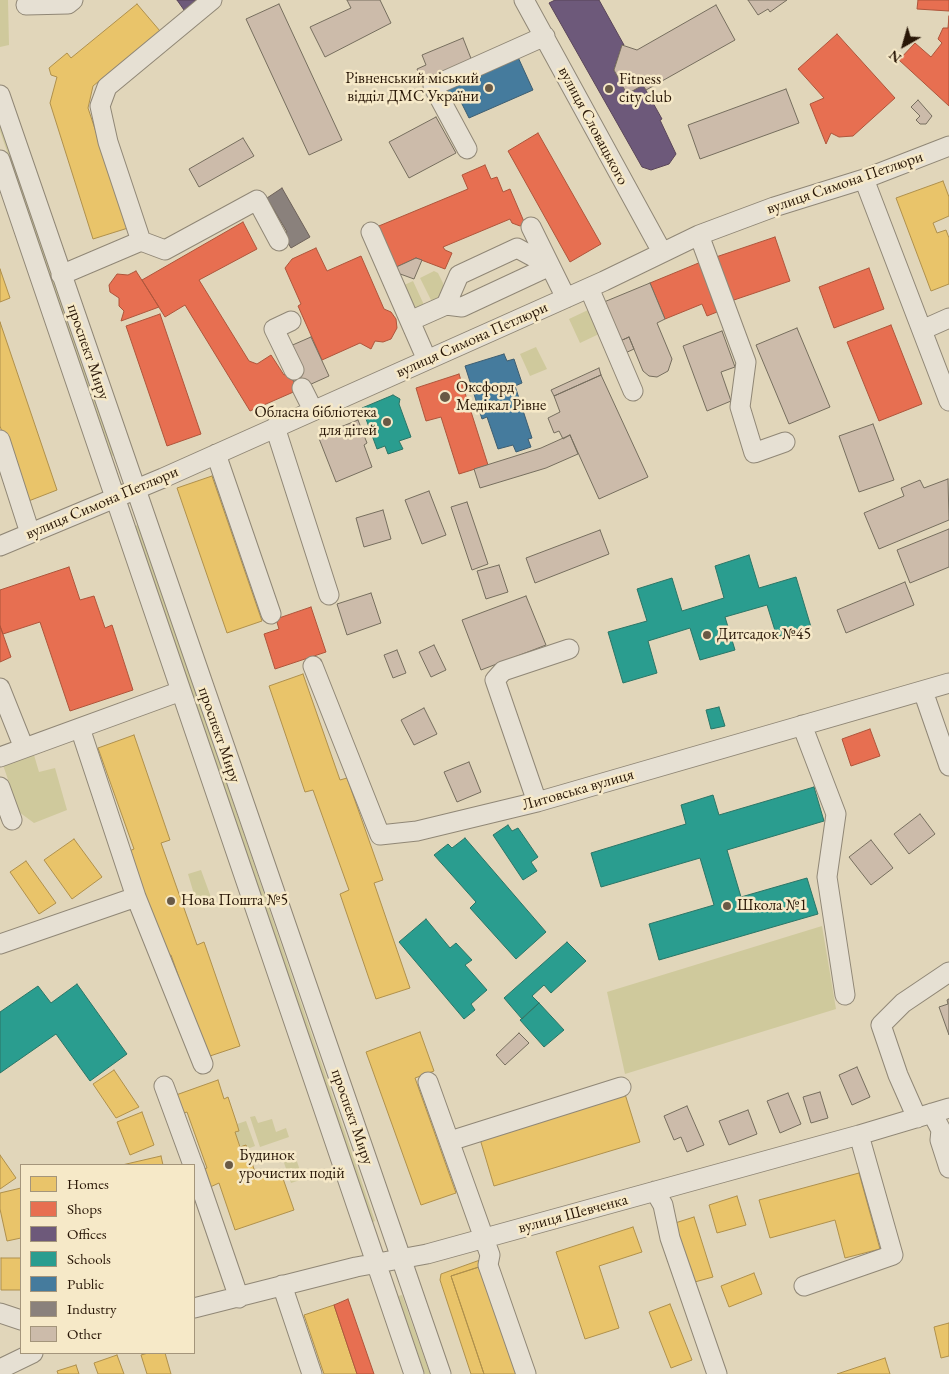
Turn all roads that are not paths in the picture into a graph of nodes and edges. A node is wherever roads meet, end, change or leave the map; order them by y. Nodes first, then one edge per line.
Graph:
1 (73, 0) edge
2 (212, 0) edge
3 (524, 0) edge
4 (26, 5) dead end
5 (545, 36) junction
6 (0, 95) edge
7 (949, 146) edge
8 (467, 149) dead end
9 (0, 160) edge
10 (864, 179) junction
11 (531, 227) dead end
12 (370, 232) dead end
13 (699, 235) junction
14 (141, 241) junction
15 (279, 241) dead end
16 (662, 252) junction
17 (550, 266) junction
18 (61, 275) junction
19 (589, 288) junction
20 (566, 298) junction
21 (446, 305) junction
22 (949, 318) edge
23 (410, 321) junction
24 (291, 322) dead end
25 (922, 330) junction
26 (427, 360) junction
27 (294, 370) dead end
28 (302, 388) dead end
29 (632, 391) dead end
30 (949, 401) edge
31 (313, 410) junction
32 (275, 427) junction
33 (0, 440) edge
34 (785, 442) dead end
35 (216, 454) junction
36 (134, 489) junction
37 (115, 497) junction
38 (30, 533) junction
39 (0, 546) edge
40 (329, 595) dead end
41 (272, 614) dead end
42 (569, 649) dead end
43 (313, 666) dead end
44 (949, 683) edge
45 (0, 688) edge
46 (181, 691) junction
47 (923, 691) junction
48 (802, 725) junction
49 (80, 728) junction
50 (24, 748) junction
51 (0, 756) edge
52 (949, 766) edge
53 (0, 787) edge
54 (537, 802) junction
55 (12, 820) dead end
56 (136, 897) junction
57 (0, 944) edge
58 (949, 972) edge
59 (846, 995) dead end
60 (203, 1064) dead end
61 (428, 1082) dead end
62 (164, 1086) dead end
63 (621, 1087) dead end
64 (933, 1113) edge
65 (859, 1135) junction
66 (450, 1141) junction
67 (192, 1164) edge
68 (949, 1168) edge
69 (195, 1172) edge
70 (654, 1191) junction
71 (484, 1238) junction
72 (401, 1259) junction
73 (376, 1263) junction
74 (282, 1285) junction
75 (804, 1286) dead end
76 (239, 1298) junction
77 (195, 1308) edge
78 (0, 1313) edge
79 (20, 1320) edge
80 (31, 1354) edge
81 (0, 1369) edge
82 (312, 1374) edge
83 (414, 1374) edge
84 (441, 1374) edge
85 (526, 1374) edge
86 (718, 1374) edge

1 - 4 street
2 - 14 street
3 - 5 street, вулиця Словацького
5 - 8 street
5 - 16 street, вулиця Словацького
6 - 18 street, проспект Миру
7 - 10 street, вулиця Симона Петлюри
9 - 37 street, проспект Миру
10 - 13 street, вулиця Симона Петлюри
10 - 25 street
11 - 17 street
12 - 23 street
13 - 16 street, вулиця Симона Петлюри
13 - 34 street
14 - 15 street
14 - 18 street
16 - 19 street, вулиця Симона Петлюри
17 - 20 street
17 - 21 street
17 - 21 street
18 - 36 street, проспект Миру
19 - 20 street, вулиця Симона Петлюри
19 - 29 street
20 - 26 street, вулиця Симона Петлюри
21 - 23 street
22 - 25 street
23 - 26 street
24 - 27 street
25 - 30 street
26 - 31 street, вулиця Симона Петлюри
28 - 31 street
31 - 32 street, вулиця Симона Петлюри
32 - 35 street, вулиця Симона Петлюри
32 - 40 street
33 - 38 street
35 - 36 street, вулиця Симона Петлюри
35 - 41 street
36 - 37 street, вулиця Симона Петлюри
36 - 72 street, проспект Миру
37 - 38 street, вулиця Симона Петлюри
37 - 46 street, проспект Миру
38 - 39 street, вулиця Симона Петлюри
42 - 54 street
43 - 54 street, Литовська вулиця
44 - 47 street, Литовська вулиця
45 - 50 street
46 - 49 street
46 - 73 street, проспект Миру
47 - 48 street, Литовська вулиця
47 - 52 street
48 - 54 street, Литовська вулиця
48 - 59 street
49 - 50 street
49 - 56 street
50 - 51 street
53 - 55 street
56 - 57 street
56 - 60 street
58 - 64 street
61 - 66 street
62 - 67 street
63 - 66 street
64 - 65 street, вулиця Шевченка
64 - 68 street
65 - 70 street, вулиця Шевченка
65 - 75 street
66 - 71 street
69 - 76 street
70 - 71 street, вулиця Шевченка
70 - 86 street
71 - 72 street, вулиця Шевченка
71 - 85 street
72 - 73 street, вулиця Шевченка
72 - 84 street, проспект Миру
73 - 74 street, вулиця Шевченка
73 - 83 street, проспект Миру
74 - 76 street, вулиця Шевченка
74 - 82 street
76 - 77 street, вулиця Шевченка
78 - 79 street
80 - 81 street

